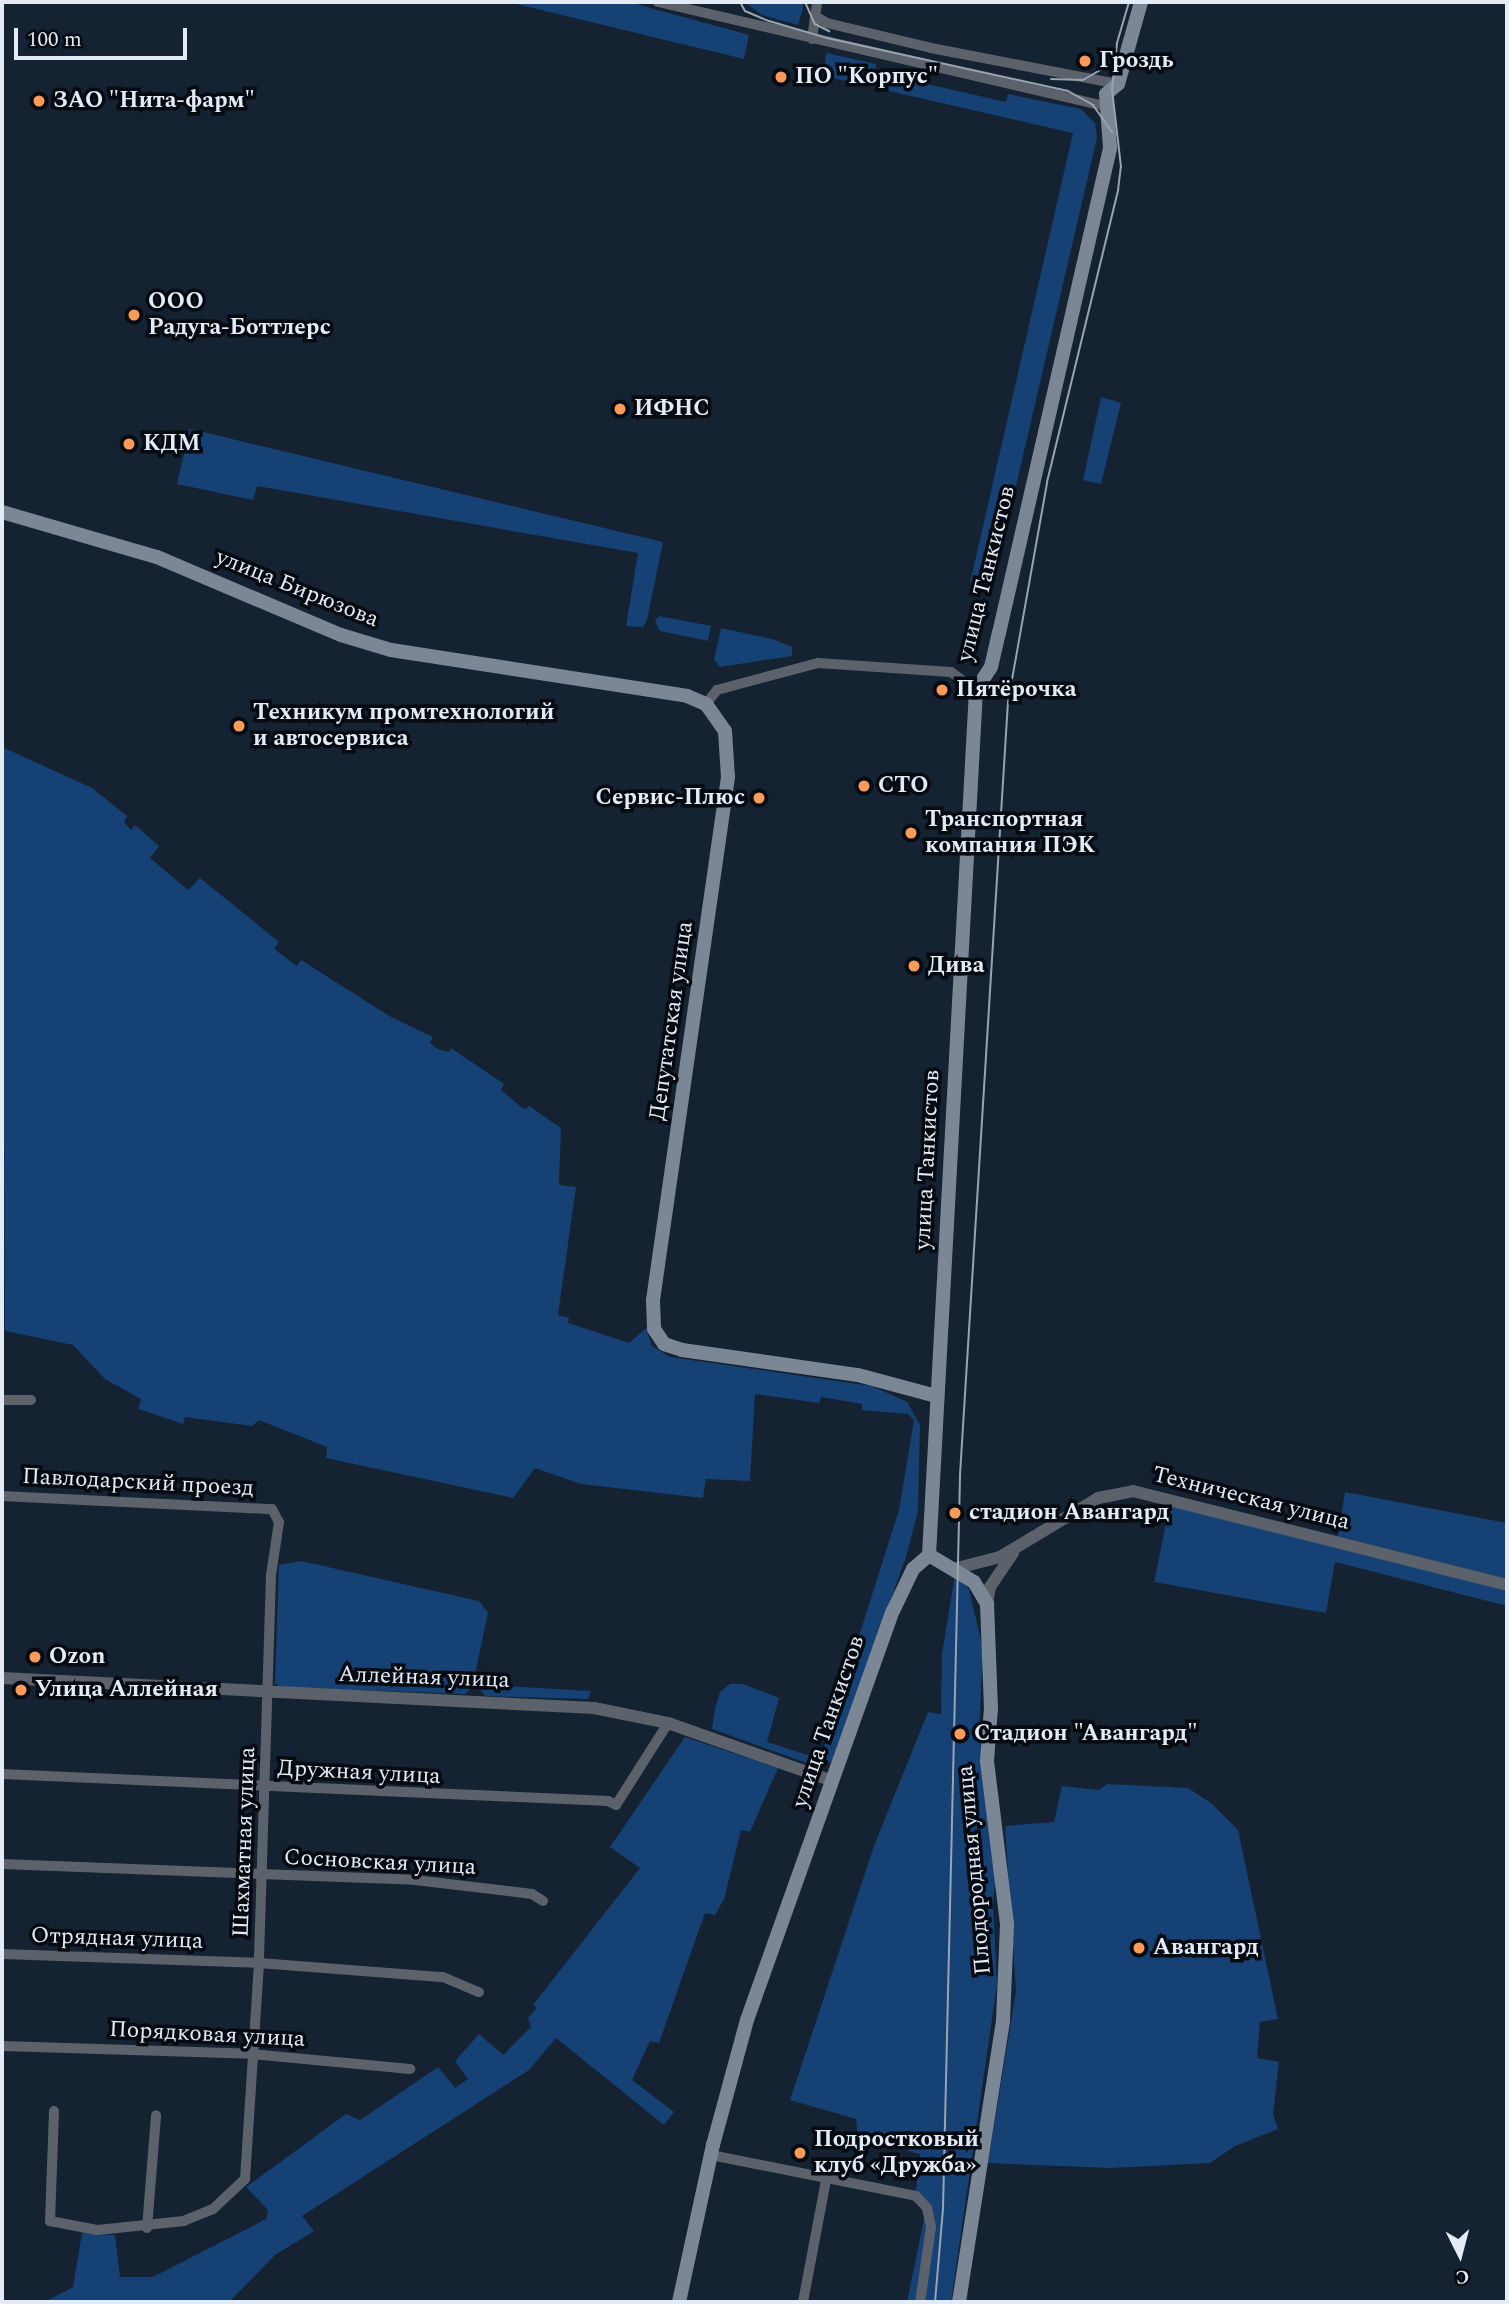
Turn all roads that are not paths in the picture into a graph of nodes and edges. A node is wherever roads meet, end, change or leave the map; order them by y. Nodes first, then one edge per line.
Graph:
1 (657, 2) edge
2 (817, 2) edge
3 (1141, 2) edge
4 (817, 17) junction
5 (812, 38) junction
6 (1107, 92) junction
7 (2, 512) edge
8 (976, 690) junction
9 (706, 704) junction
10 (936, 1396) junction
11 (2, 1400) edge
12 (31, 1401) dead end
13 (2, 1496) edge
14 (272, 1509) joint
15 (1020, 1545) junction
16 (929, 1555) junction
17 (957, 1568) junction
18 (1507, 1585) edge
19 (987, 1604) junction
20 (2, 1678) edge
21 (271, 1694) junction
22 (668, 1723) junction
23 (2, 1774) edge
24 (833, 1781) junction
25 (266, 1787) junction
26 (2, 1864) edge
27 (262, 1877) junction
28 (543, 1901) dead end
29 (2, 1954) edge
30 (259, 1963) junction
31 (479, 1993) dead end
32 (2, 2046) edge
33 (252, 2054) junction
34 (410, 2069) dead end
35 (54, 2111) dead end
36 (156, 2115) dead end
37 (711, 2155) junction
38 (826, 2180) junction
39 (147, 2228) junction
40 (679, 2302) edge
41 (803, 2302) edge
42 (920, 2302) edge
43 (959, 2302) edge

1 - 5 street
2 - 4 street
3 - 6 main road, улица Танкистов
4 - 5 street
4 - 6 street
5 - 6 street
6 - 8 main road, улица Танкистов
7 - 9 main road, улица Бирюзова
8 - 9 street
8 - 10 main road, улица Танкистов
9 - 10 main road, Депутатская улица
10 - 16 main road, улица Танкистов
11 - 12 street
13 - 14 street, Павлодарский проезд
14 - 21 street, Шахматная улица
15 - 17 street, Техническая улица
15 - 18 street, Техническая улица
15 - 19 street
16 - 17 main road
16 - 24 main road, улица Танкистов
17 - 19 main road
19 - 43 main road, Плодородная улица
20 - 21 street, Аллейная улица
21 - 22 street, Аллейная улица
21 - 25 street, Шахматная улица
22 - 24 street, Аллейная улица
22 - 25 street, Дружная улица
23 - 25 street, Дружная улица
24 - 37 main road, улица Танкистов
25 - 27 street, Шахматная улица
26 - 27 street, Сосновская улица
27 - 28 street, Сосновская улица
27 - 30 street, Шахматная улица
29 - 30 street, Отрядная улица
30 - 31 street, Отрядная улица
30 - 33 street, Шахматная улица
32 - 33 street, Порядковая улица
33 - 34 street, Порядковая улица
33 - 39 street, Шахматная улица
35 - 39 street
36 - 39 street
37 - 38 street
37 - 40 main road, улица Танкистов
38 - 41 street
38 - 42 street

